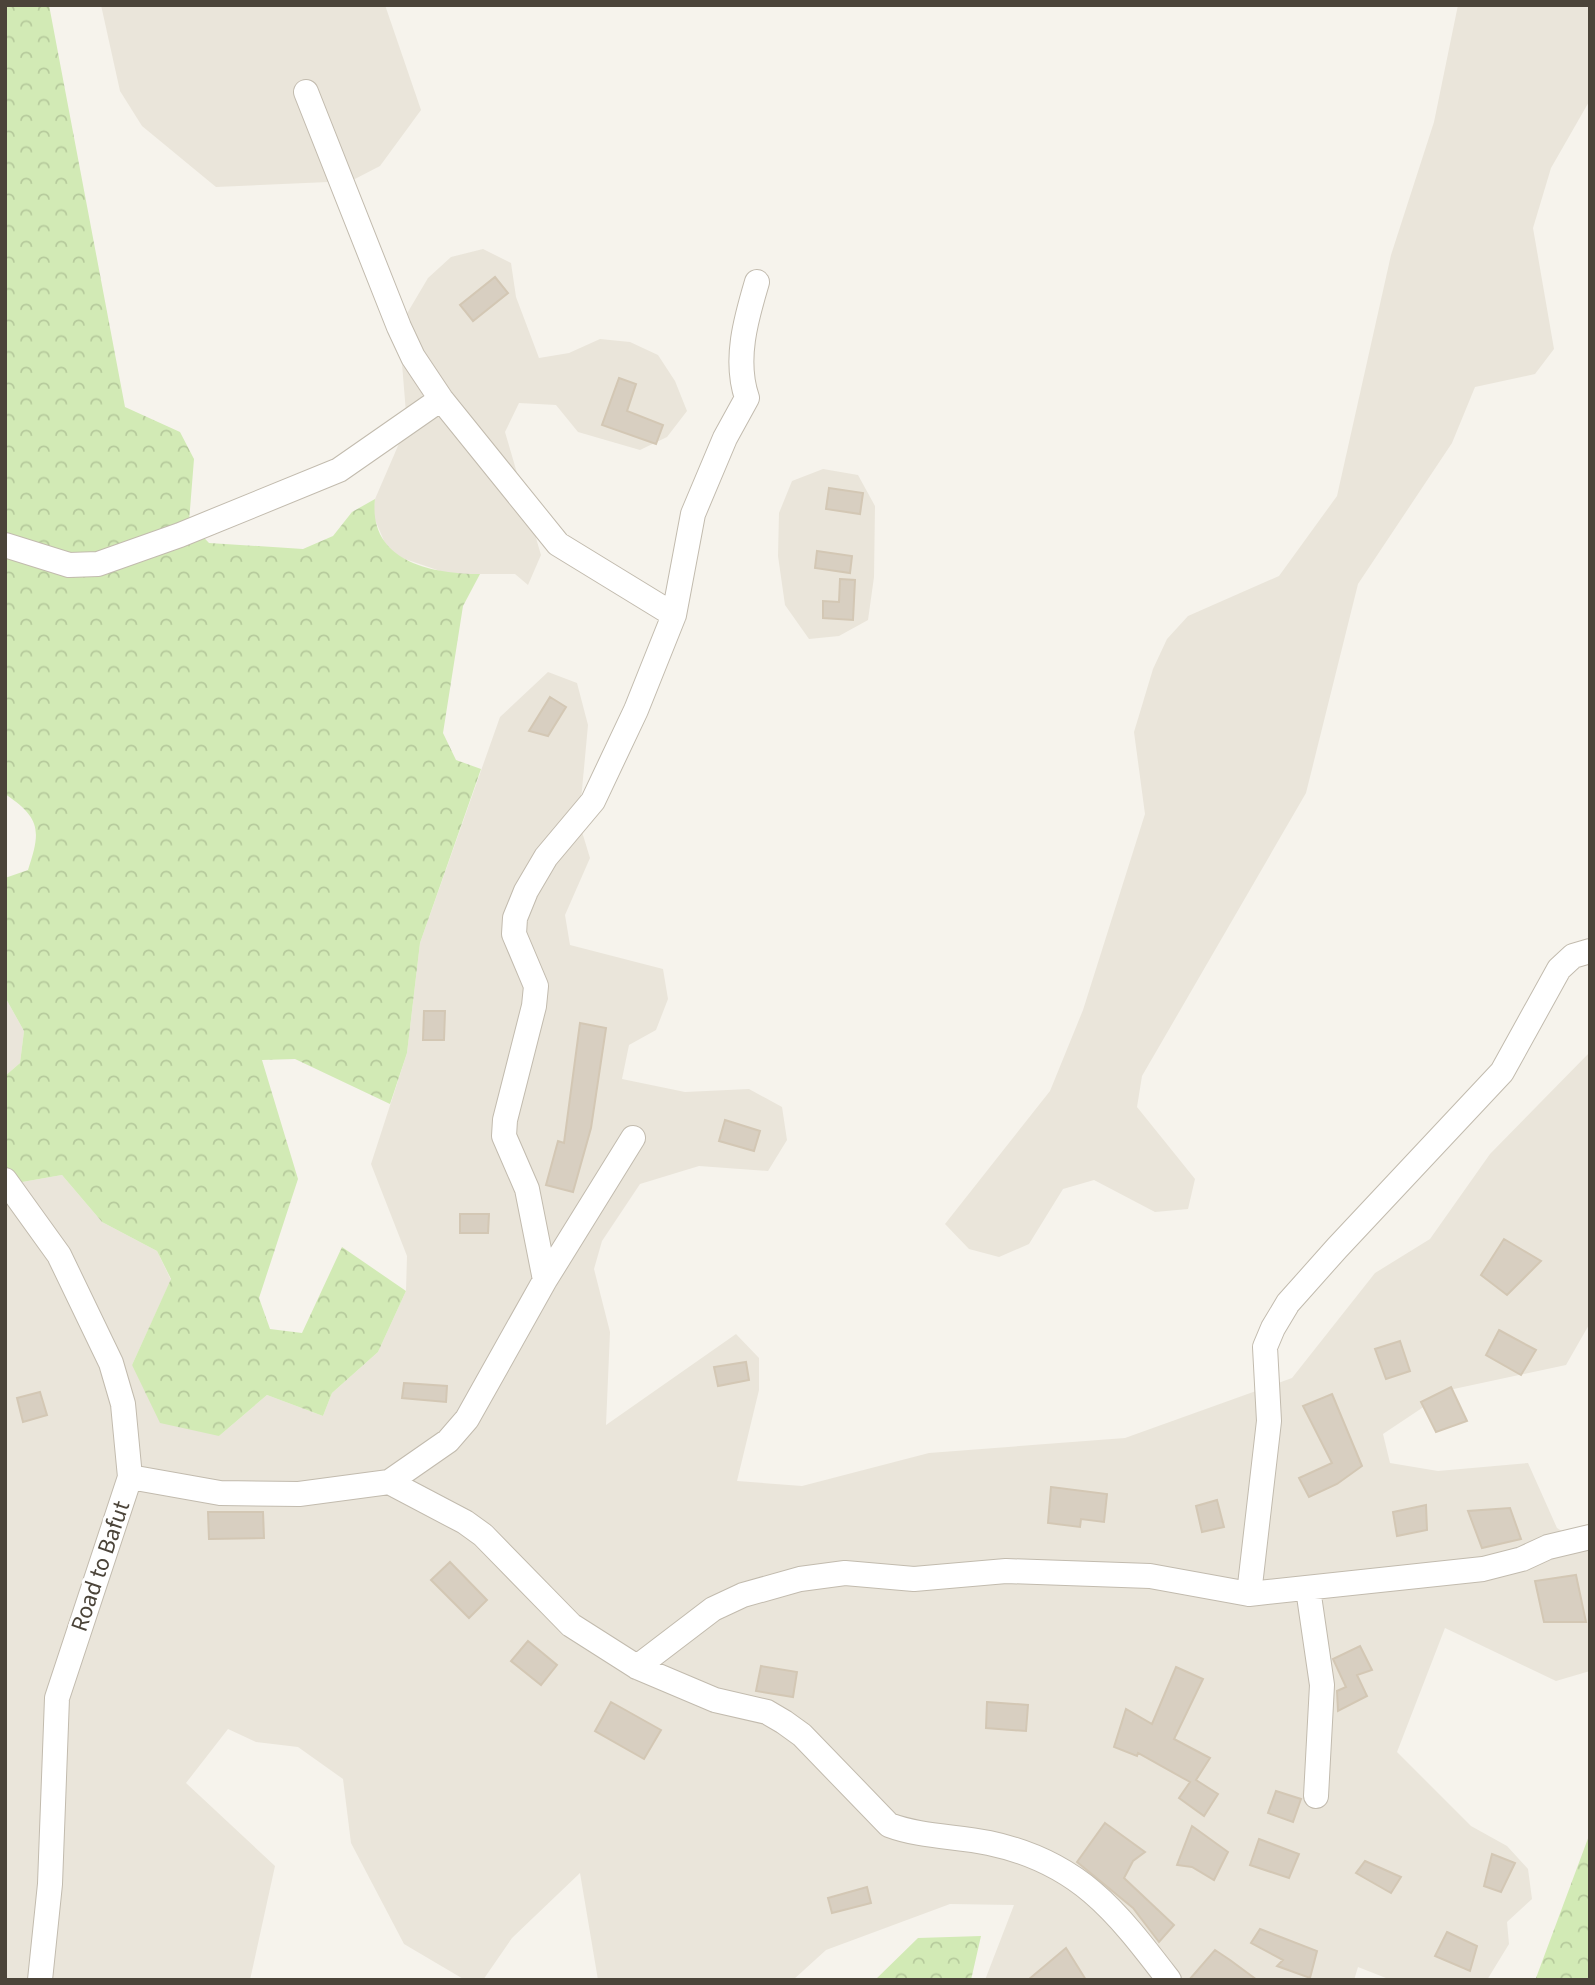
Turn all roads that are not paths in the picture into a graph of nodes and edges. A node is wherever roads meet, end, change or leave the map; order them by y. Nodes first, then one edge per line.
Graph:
1 (306, 92) dead end
2 (757, 282) dead end
3 (441, 398) junction
4 (5, 545) edge
5 (674, 615) junction
6 (1590, 951) edge
7 (633, 1138) dead end
8 (5, 1180) edge
9 (545, 1280) junction
10 (130, 1477) junction
11 (389, 1482) junction
12 (1590, 1537) edge
13 (1308, 1589) junction
14 (1249, 1594) junction
15 (637, 1667) junction
16 (1316, 1796) dead end
17 (40, 1980) edge
18 (1169, 1980) edge

1 - 3 street
2 - 5 street
3 - 4 street
3 - 5 street
5 - 9 street
6 - 14 street
7 - 9 street
8 - 10 street, Road to Bafut
9 - 11 street
10 - 11 street
10 - 17 street, Road to Bafut
11 - 15 street
12 - 13 street
13 - 14 street
13 - 16 street
14 - 15 street
15 - 18 street

